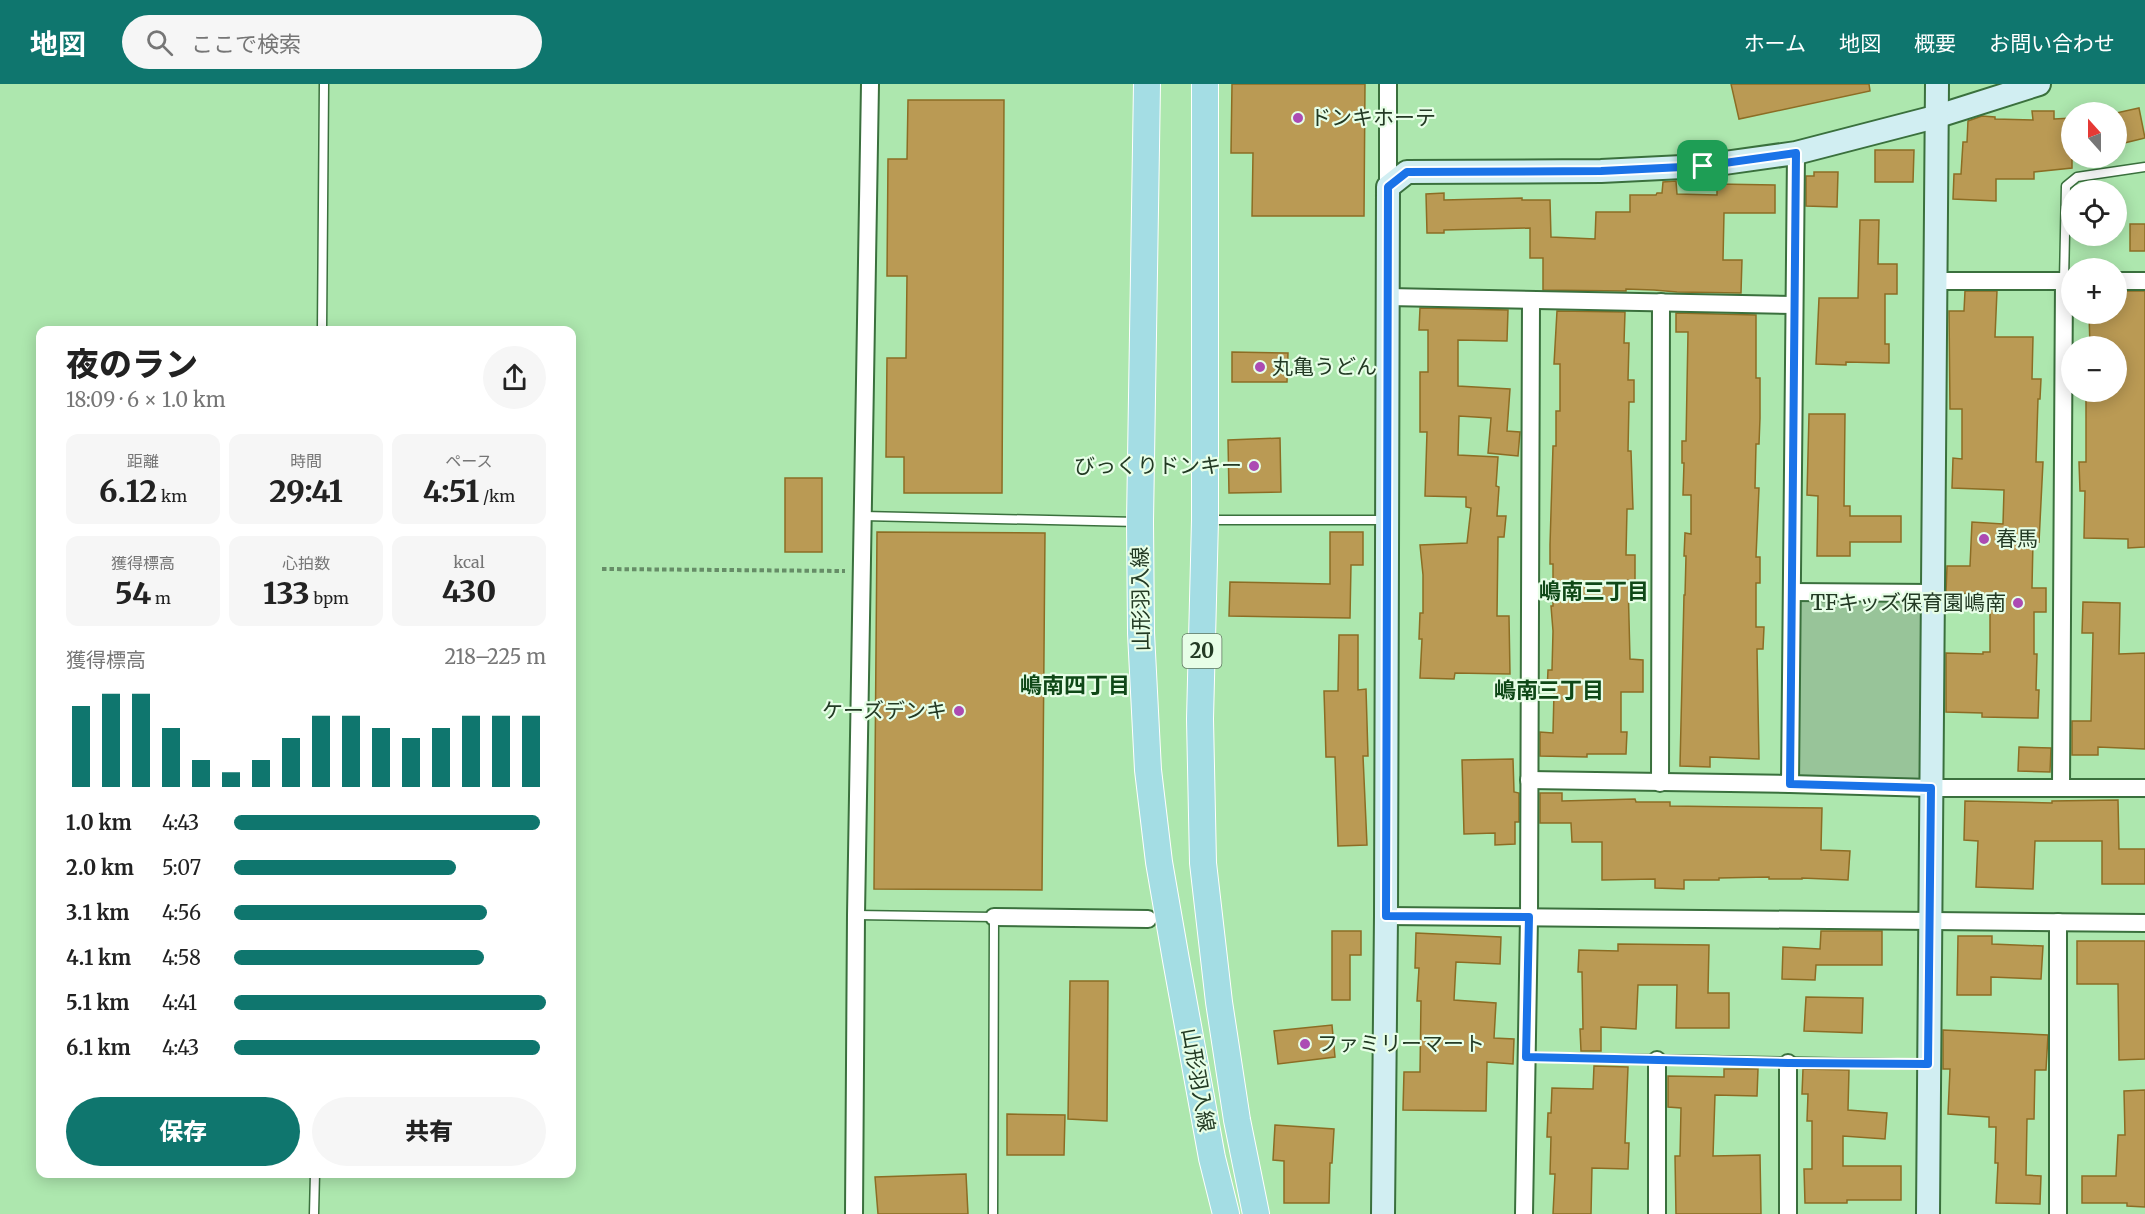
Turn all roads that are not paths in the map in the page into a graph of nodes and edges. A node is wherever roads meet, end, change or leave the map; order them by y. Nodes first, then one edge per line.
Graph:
1 (324, 84) edge
2 (870, 84) edge
3 (1147, 84) edge
4 (1205, 84) edge
5 (1388, 84) edge
6 (1937, 84) edge
7 (2039, 84) edge
8 (1935, 117) junction
9 (1796, 153) junction
10 (2145, 167) edge
11 (1388, 187) junction
12 (2068, 258) edge
13 (1934, 281) junction
14 (2061, 281) edge
15 (2127, 281) edge
16 (2145, 281) edge
17 (1388, 297) junction
18 (1531, 300) junction
19 (1661, 302) junction
20 (1794, 305) junction
21 (2067, 324) edge
22 (322, 326) edge
23 (863, 516) junction
24 (1204, 520) junction
25 (1388, 520) junction
26 (1140, 522) junction
27 (1792, 592) junction
28 (1932, 592) junction
29 (1529, 780) junction
30 (1660, 783) junction
31 (1790, 784) junction
32 (2061, 787) junction
33 (1931, 788) junction
34 (2145, 788) edge
35 (856, 915) junction
36 (1386, 916) junction
37 (994, 917) junction
38 (1529, 917) junction
39 (1148, 919) dead end
40 (1930, 919) junction
41 (2058, 922) junction
42 (2145, 922) edge
43 (1526, 1057) junction
44 (1657, 1060) junction
45 (1788, 1063) junction
46 (1928, 1064) junction
47 (315, 1178) edge
48 (314, 1214) edge
49 (854, 1214) edge
50 (993, 1214) edge
51 (1226, 1214) edge
52 (1256, 1214) edge
53 (1383, 1214) edge
54 (1524, 1214) edge
55 (1657, 1214) edge
56 (1788, 1214) edge
57 (1928, 1214) edge
58 (2058, 1214) edge

1 - 22 lane
2 - 23 street
3 - 26 main road, 山形羽入線
4 - 24 main road, 山形羽入線 / 20
5 - 11 street
6 - 8 street
7 - 8 street
8 - 9 street
8 - 13 street
9 - 11 street
9 - 20 street
10 - 12 lane
11 - 17 street
13 - 14 street
13 - 28 street
15 - 16 street
17 - 18 street
17 - 25 street
18 - 19 street
18 - 29 street
19 - 20 street
19 - 30 street
20 - 27 street
21 - 32 street
23 - 26 lane
23 - 35 street
24 - 25 lane
24 - 52 main road, 山形羽入線 / 20
25 - 36 street
26 - 51 main road, 山形羽入線
27 - 28 street
27 - 31 street
28 - 33 street
29 - 30 street
29 - 38 street
30 - 31 street
31 - 33 street
32 - 33 street
32 - 34 street
33 - 40 street
35 - 37 lane
35 - 49 street
36 - 38 street
36 - 53 street
37 - 39 street
37 - 50 lane
38 - 40 street
38 - 43 street
40 - 41 street
40 - 46 street
41 - 42 street
41 - 58 street
43 - 44 lane
43 - 54 street
44 - 45 lane
44 - 55 street
45 - 46 lane
45 - 56 street
46 - 57 street
47 - 48 lane

